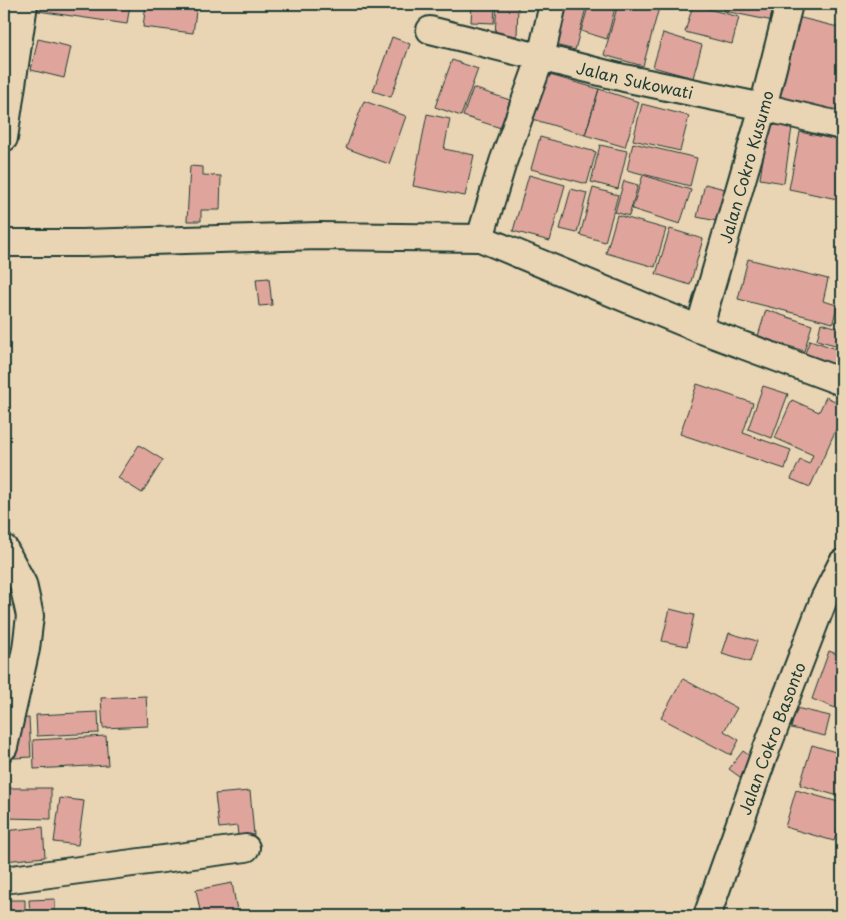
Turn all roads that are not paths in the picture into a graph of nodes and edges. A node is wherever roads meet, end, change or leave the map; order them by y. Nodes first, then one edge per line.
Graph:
1 (553, 4) edge
2 (789, 4) edge
3 (16, 18) edge
4 (430, 30) dead end
5 (541, 57) junction
6 (763, 108) junction
7 (842, 126) edge
8 (4, 138) edge
9 (480, 238) junction
10 (4, 243) edge
11 (699, 329) junction
12 (842, 382) edge
13 (4, 548) edge
14 (842, 563) edge
15 (833, 602) edge
16 (4, 747) edge
17 (246, 848) dead end
18 (4, 880) edge
19 (708, 916) edge

1 - 5 street
2 - 6 street, Jalan Cokro Kusumo
3 - 8 street
4 - 5 street, Jalan Sukowati
5 - 6 street, Jalan Sukowati
5 - 9 street
6 - 7 street, Jalan Sukowati
6 - 11 street, Jalan Cokro Kusumo
9 - 10 street
9 - 11 street
11 - 12 street
13 - 16 street
14 - 15 street, Jalan Cokro Basonto
15 - 19 street, Jalan Cokro Basonto
17 - 18 street

